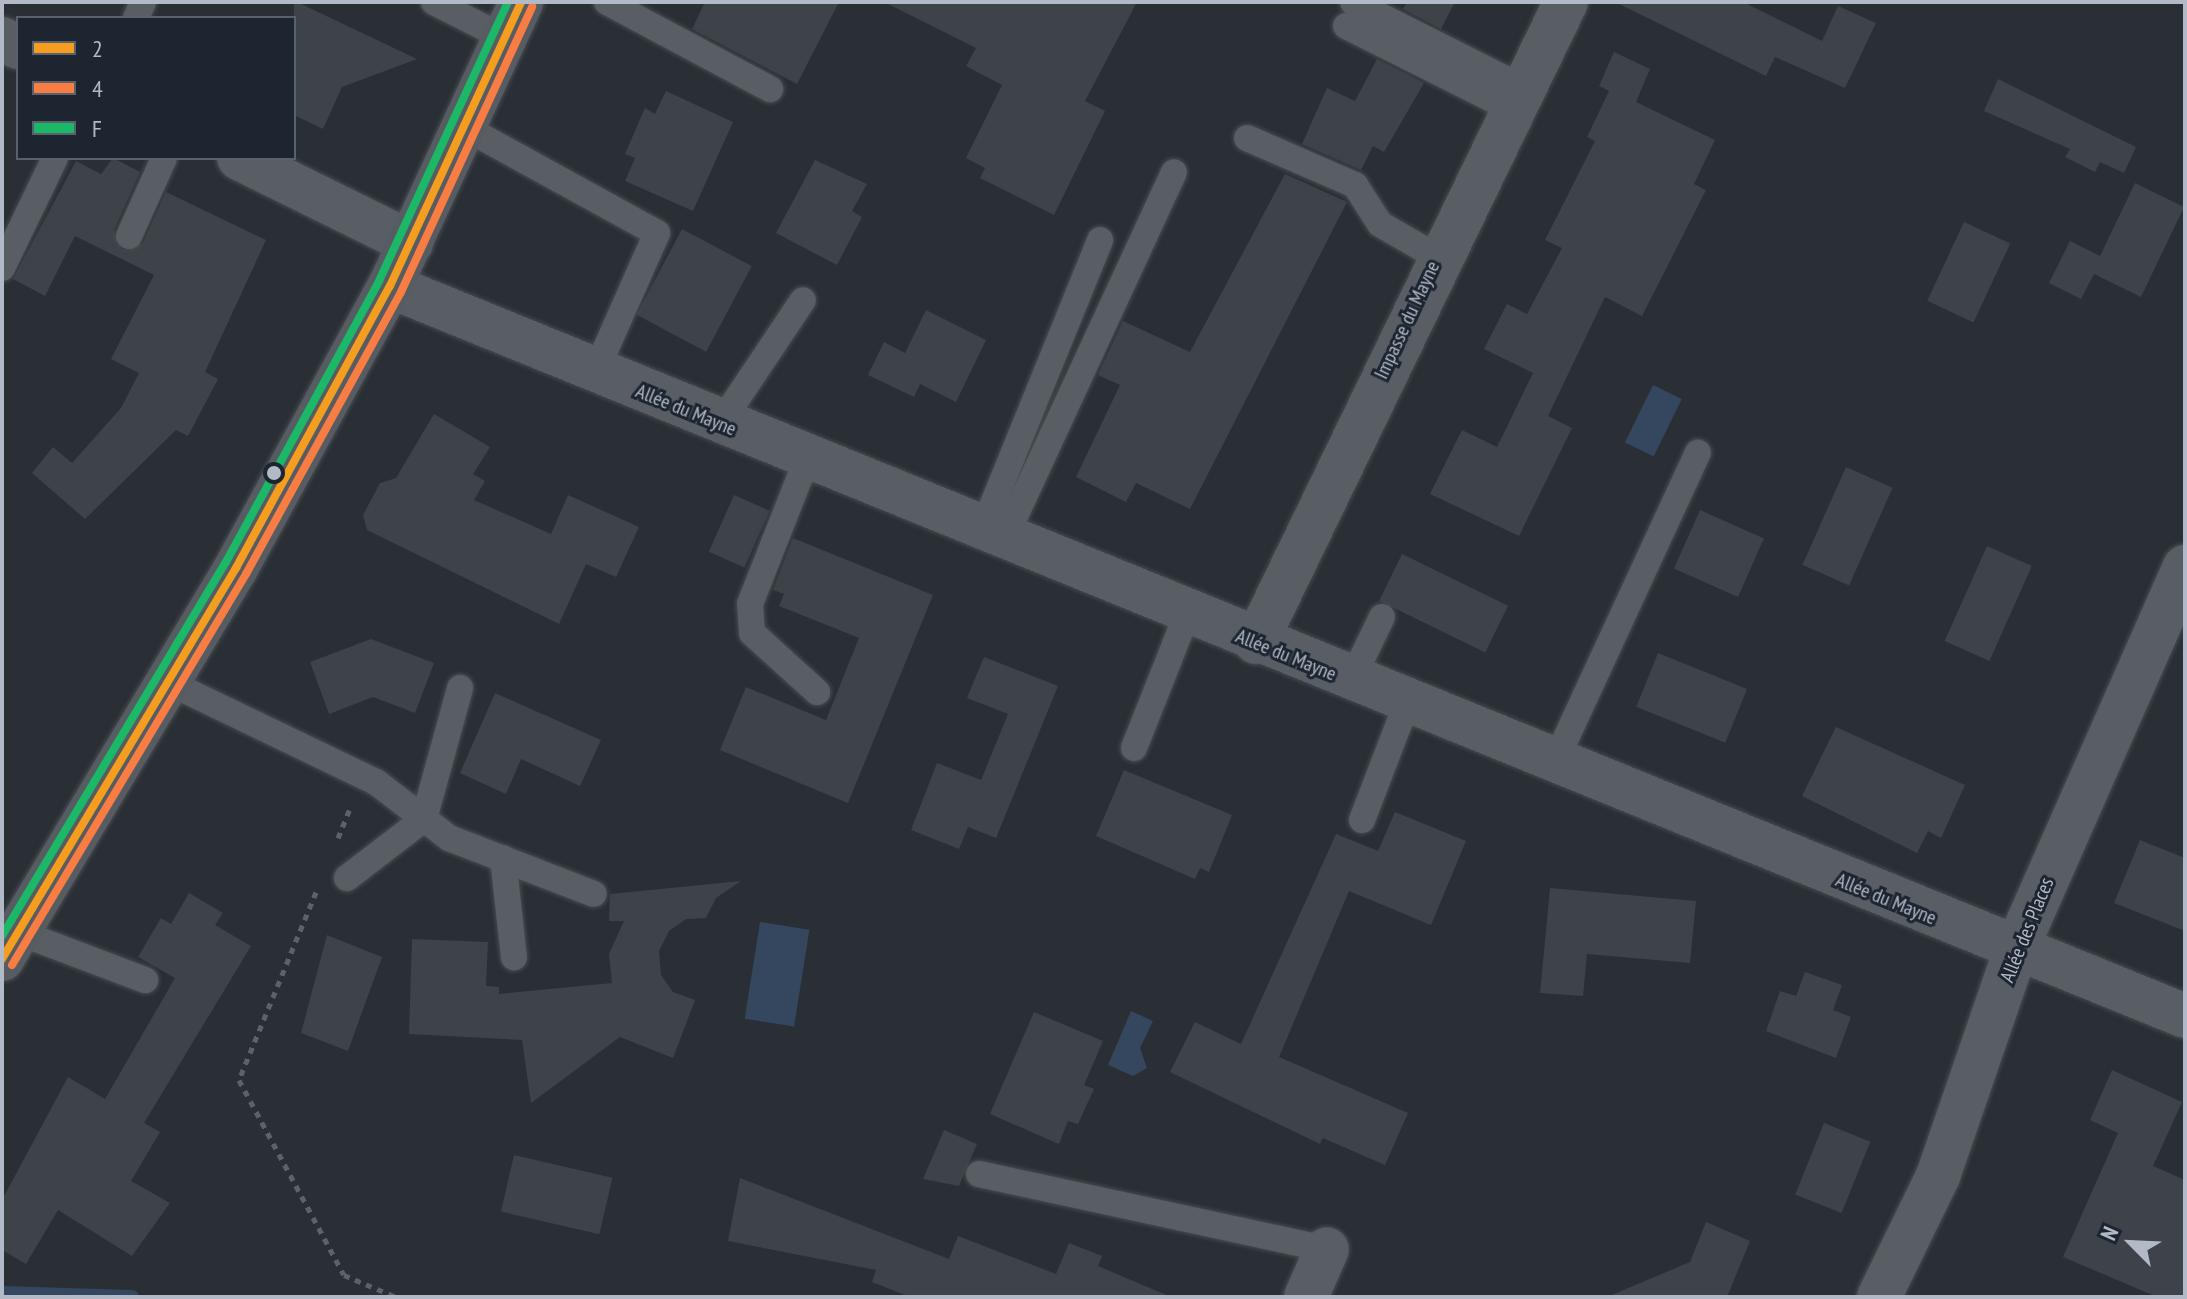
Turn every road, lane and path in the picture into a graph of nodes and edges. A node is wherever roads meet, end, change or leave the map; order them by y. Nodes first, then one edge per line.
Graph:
1 (434, 2) edge
2 (607, 2) edge
3 (1566, 2) edge
4 (1350, 14) edge
5 (513, 20) edge
6 (770, 89) dead end
7 (1517, 98) junction
8 (464, 127) junction
9 (1247, 138) dead end
10 (54, 160) edge
11 (163, 160) edge
12 (243, 160) edge
13 (1174, 172) dead end
14 (129, 236) dead end
15 (1100, 240) dead end
16 (411, 243) junction
17 (1437, 257) junction
18 (2, 268) edge
19 (390, 286) junction
20 (803, 300) dead end
21 (595, 373) junction
22 (720, 424) junction
23 (1698, 453) dead end
24 (807, 459) junction
25 (993, 535) junction
26 (2185, 567) edge
27 (1187, 614) junction
28 (1382, 617) dead end
29 (1256, 642) junction
30 (166, 681) junction
31 (1351, 681) junction
32 (460, 688) dead end
33 (817, 692) dead end
34 (1407, 703) junction
35 (1134, 748) dead end
36 (1554, 764) junction
37 (364, 776) junction
38 (424, 819) junction
39 (1362, 820) dead end
40 (334, 848) dead end
41 (503, 858) junction
42 (335, 878) joint
43 (594, 894) dead end
44 (6, 950) edge
45 (2015, 952) junction
46 (514, 957) dead end
47 (145, 980) dead end
48 (2185, 1016) edge
49 (979, 1174) dead end
50 (1327, 1249) joint
51 (396, 1297) edge
52 (1306, 1297) edge
53 (1879, 1297) edge

1 - 5 lane
2 - 6 lane
3 - 7 street, Impasse du Mayne
4 - 7 lane
5 - 8 main road
7 - 17 street, Impasse du Mayne
8 - 16 main road
8 - 21 lane
9 - 17 lane
10 - 18 lane
11 - 14 lane
12 - 16 street
13 - 25 lane
15 - 25 lane
16 - 19 main road
17 - 29 street, Impasse du Mayne
19 - 21 street, Allée du Mayne
19 - 30 main road
20 - 22 lane
21 - 22 street, Allée du Mayne
22 - 24 street, Allée du Mayne
23 - 36 lane
24 - 25 street, Allée du Mayne
24 - 33 lane
25 - 27 street, Allée du Mayne
26 - 45 street, Allée des Places
27 - 29 street, Allée du Mayne
27 - 35 lane
28 - 31 lane
29 - 31 street, Allée du Mayne
30 - 37 lane
30 - 44 main road
31 - 34 street, Allée du Mayne
32 - 38 lane
34 - 36 street, Allée du Mayne
34 - 39 lane
36 - 45 street, Allée du Mayne
37 - 38 lane
37 - 40 path
38 - 41 lane
38 - 42 lane
41 - 43 lane
41 - 46 lane
42 - 51 path
44 - 47 lane
45 - 48 street, Allée du Mayne
45 - 53 street, Allée des Places
49 - 50 lane
50 - 52 street

